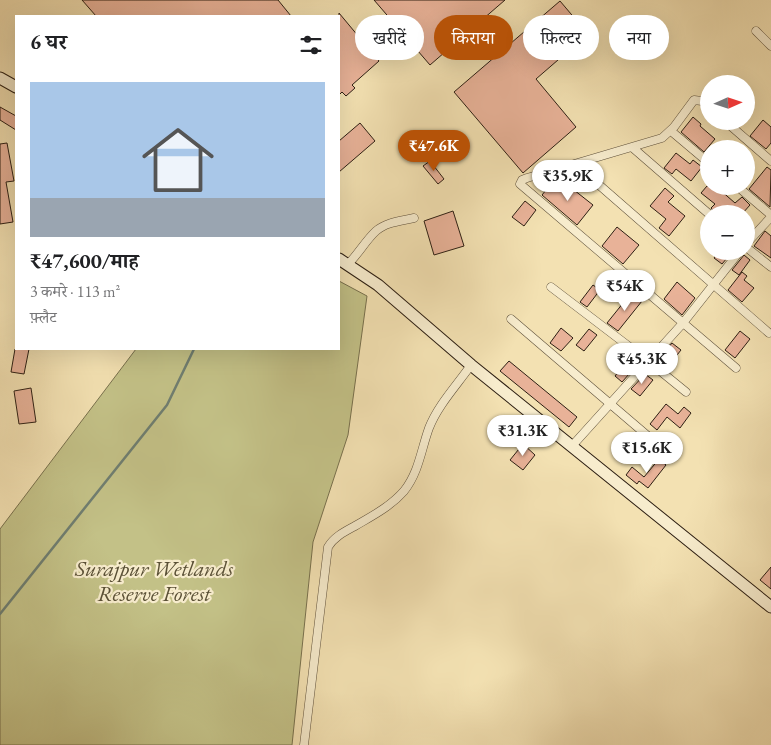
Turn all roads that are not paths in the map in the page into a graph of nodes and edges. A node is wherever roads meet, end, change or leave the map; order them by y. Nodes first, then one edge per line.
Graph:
1 (756, 31) dead end
2 (771, 46) edge
3 (0, 78) edge
4 (15, 86) edge
5 (700, 101) edge
6 (735, 130) edge
7 (670, 131) junction
8 (633, 148) junction
9 (700, 156) edge
10 (771, 161) edge
11 (576, 164) junction
12 (747, 195) edge
13 (700, 206) edge
14 (771, 216) edge
15 (414, 218) dead end
16 (755, 235) edge
17 (755, 253) edge
18 (733, 260) edge
19 (343, 262) edge
20 (771, 268) edge
21 (713, 284) junction
22 (551, 287) dead end
23 (511, 319) dead end
24 (683, 322) junction
25 (769, 333) dead end
26 (648, 361) junction
27 (471, 364) junction
28 (736, 368) dead end
29 (686, 392) dead end
30 (610, 402) junction
31 (572, 446) junction
32 (663, 448) dead end
33 (771, 607) edge
34 (304, 745) edge

1 - 2 street
3 - 4 main road
5 - 7 street
6 - 10 street
7 - 8 street
7 - 9 street
8 - 11 street
8 - 13 street
11 - 21 street
11 - 24 street
12 - 14 street
14 - 16 street
15 - 19 street
17 - 20 street
18 - 21 street
19 - 27 main road
21 - 24 street
21 - 25 street
22 - 26 street
23 - 30 street
24 - 26 street
24 - 28 street
26 - 29 street
26 - 30 street
27 - 31 main road
27 - 34 street
30 - 31 street
30 - 32 street
31 - 33 main road

